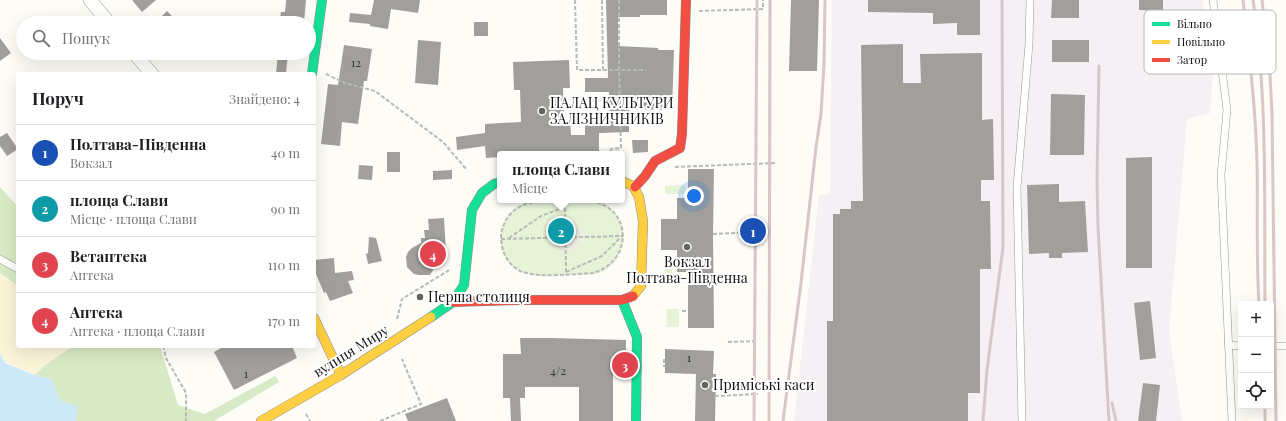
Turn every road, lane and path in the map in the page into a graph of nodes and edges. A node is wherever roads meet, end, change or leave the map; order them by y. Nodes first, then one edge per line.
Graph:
1 (90, 0) edge
2 (322, 0) edge
3 (575, 0) edge
4 (602, 0) edge
5 (619, 0) edge
6 (686, 0) edge
7 (763, 0) edge
8 (1030, 0) edge
9 (1213, 0) edge
10 (1214, 10) edge
11 (686, 11) junction
12 (103, 16) edge
13 (316, 44) edge
14 (140, 60) edge
15 (314, 60) edge
16 (603, 70) junction
17 (619, 70) junction
18 (646, 70) dead end
19 (150, 72) edge
20 (312, 72) edge
21 (322, 72) dead end
22 (1222, 74) edge
23 (611, 151) edge
24 (775, 163) dead end
25 (673, 167) dead end
26 (467, 170) dead end
27 (625, 182) edge
28 (497, 183) edge
29 (635, 187) junction
30 (532, 203) edge
31 (565, 203) edge
32 (600, 203) edge
33 (565, 207) junction
34 (759, 232) dead end
35 (713, 234) dead end
36 (623, 236) junction
37 (566, 237) junction
38 (508, 238) junction
39 (500, 239) junction
40 (0, 259) edge
41 (455, 266) dead end
42 (16, 268) edge
43 (566, 274) junction
44 (622, 300) junction
45 (453, 302) junction
46 (682, 311) dead end
47 (688, 311) dead end
48 (316, 322) edge
49 (396, 324) dead end
50 (758, 341) dead end
51 (728, 342) dead end
52 (1228, 345) junction
53 (1238, 346) edge
54 (1274, 346) edge
55 (1286, 346) edge
56 (164, 348) edge
57 (402, 359) dead end
58 (664, 359) dead end
59 (665, 366) dead end
60 (341, 375) junction
61 (758, 394) dead end
62 (715, 396) dead end
63 (306, 414) dead end
64 (265, 420) edge
65 (186, 421) edge
66 (310, 421) edge
67 (380, 421) edge
68 (636, 421) edge
69 (1022, 421) edge
70 (1232, 421) edge

1 - 12 street
2 - 13 main road
3 - 16 path
4 - 16 path
5 - 17 path
6 - 11 main road
7 - 11 path
8 - 69 lane
9 - 10 lane
11 - 29 main road
14 - 19 street
15 - 20 main road
16 - 17 path
17 - 18 path
17 - 23 path
21 - 26 path
22 - 52 lane
24 - 25 path
27 - 29 main road
28 - 45 main road
29 - 44 main road
30 - 39 path
31 - 33 path
32 - 36 path
33 - 37 path
33 - 38 path
34 - 35 path
36 - 37 path
36 - 43 path
36 - 43 path
37 - 38 path
37 - 43 path
38 - 39 path
39 - 43 path
40 - 42 lane
41 - 49 path
44 - 45 main road
44 - 68 main road
45 - 60 main road, вулиця Миру
46 - 47 path
48 - 60 main road
50 - 51 path
52 - 53 lane
52 - 70 lane
54 - 55 lane
56 - 65 path
57 - 67 path
58 - 59 path
60 - 64 main road, вулиця Миру
61 - 62 path
63 - 66 path

